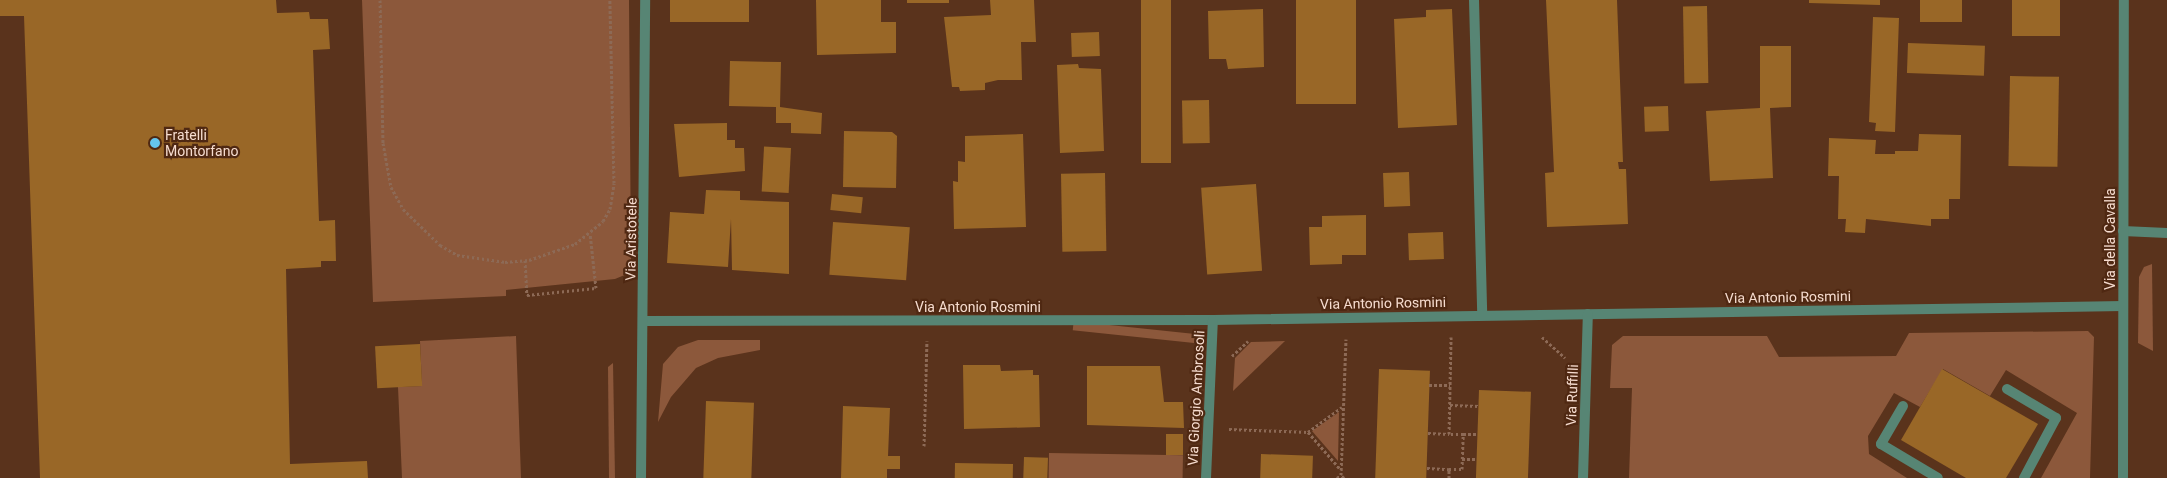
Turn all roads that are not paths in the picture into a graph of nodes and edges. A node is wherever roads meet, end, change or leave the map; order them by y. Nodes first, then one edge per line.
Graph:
1 (645, 0) edge
2 (1474, 0) edge
3 (2124, 0) edge
4 (2123, 230) junction
5 (2167, 233) edge
6 (2123, 306) junction
7 (1588, 314) junction
8 (1482, 315) junction
9 (1214, 320) junction
10 (643, 321) junction
11 (2007, 389) dead end
12 (1903, 406) dead end
13 (641, 478) edge
14 (1206, 478) edge
15 (1583, 478) edge
16 (1938, 478) edge
17 (2024, 478) edge
18 (2123, 478) edge

1 - 10 street, Via Aristotele
2 - 8 street
3 - 4 street, Via della Cavalla
4 - 5 street
4 - 6 street, Via della Cavalla
6 - 7 street, Via Antonio Rosmini
6 - 18 street, Via della Cavalla
7 - 8 street, Via Antonio Rosmini
7 - 15 street, Via Ruffilli
8 - 9 street, Via Antonio Rosmini
9 - 10 street, Via Antonio Rosmini
9 - 14 street, Via Giorgio Ambrosoli
10 - 13 street, Via Aristotele
11 - 17 street
12 - 16 street

